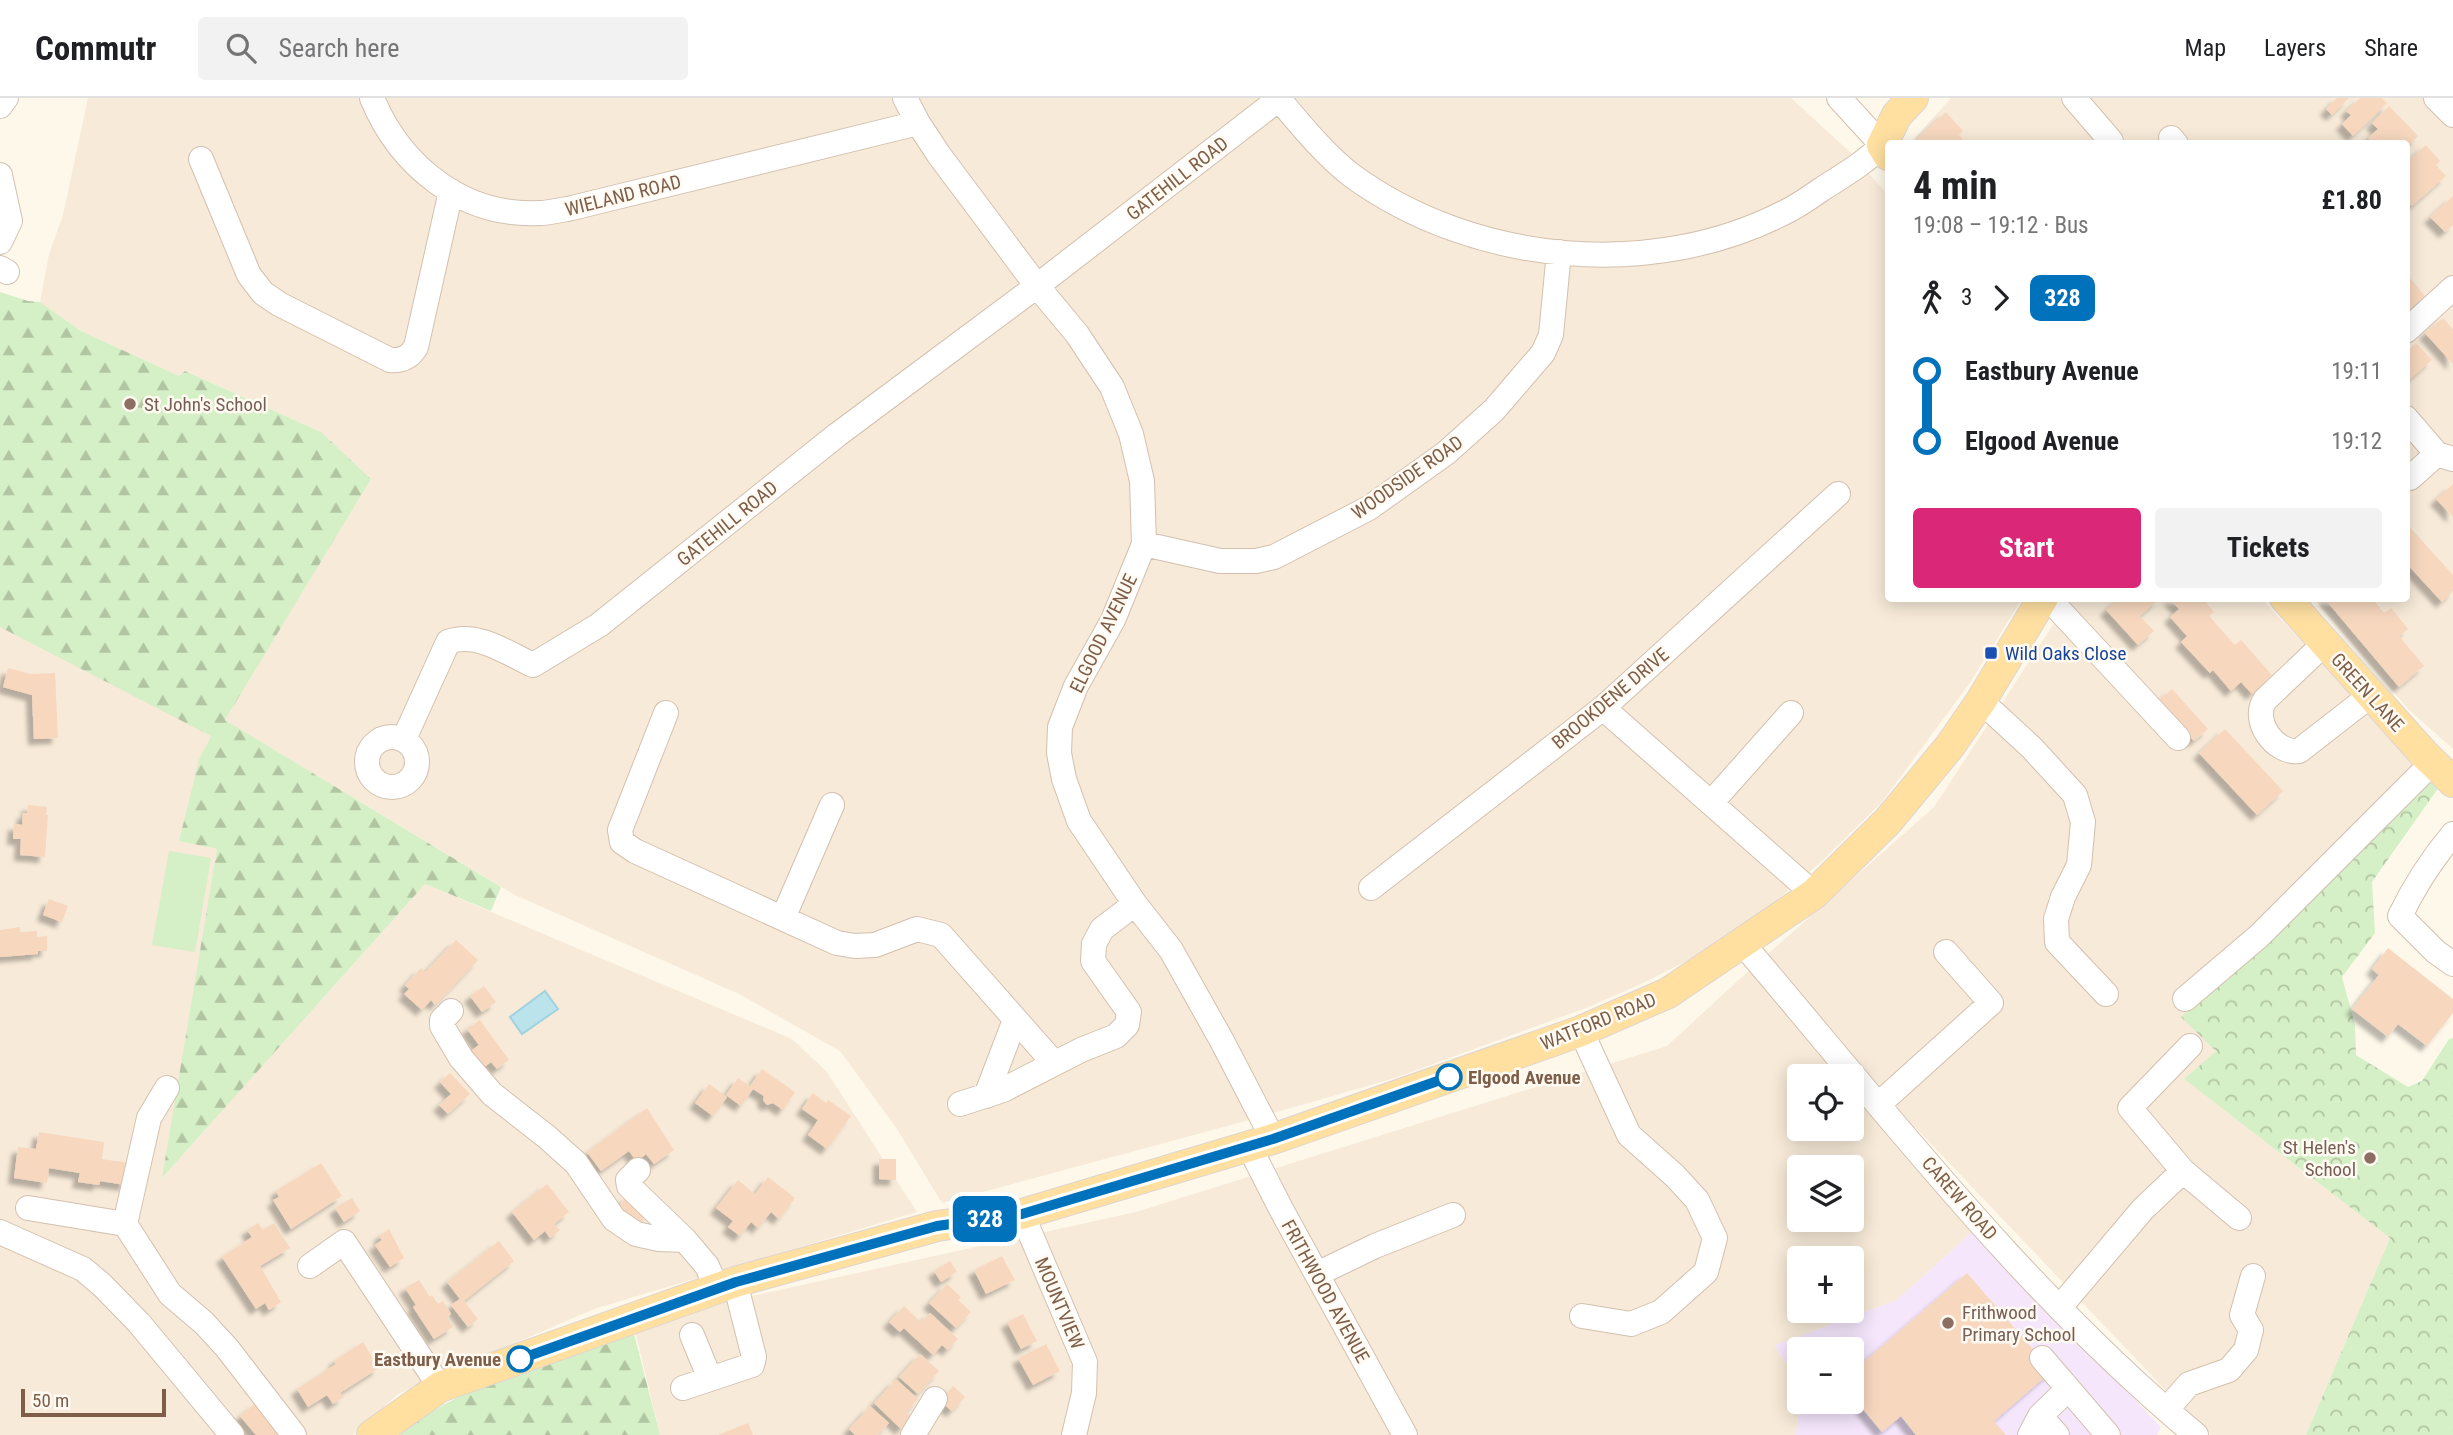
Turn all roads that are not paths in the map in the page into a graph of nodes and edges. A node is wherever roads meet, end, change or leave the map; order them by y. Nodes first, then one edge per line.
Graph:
1 (6, 98) edge
2 (372, 98) edge
3 (905, 98) edge
4 (1839, 98) edge
5 (1913, 98) edge
6 (2074, 98) edge
7 (1278, 99) edge
8 (0, 106) edge
9 (918, 122) junction
10 (1889, 140) edge
11 (2110, 140) edge
12 (1885, 150) edge
13 (201, 159) dead end
14 (0, 175) edge
15 (451, 191) junction
16 (0, 242) edge
17 (1559, 252) junction
18 (1037, 286) junction
19 (2453, 288) edge
20 (2410, 327) edge
21 (2410, 422) edge
22 (2445, 457) edge
23 (2410, 478) dead end
24 (1838, 494) dead end
25 (1144, 544) junction
26 (2041, 602) edge
27 (2052, 602) edge
28 (2289, 602) edge
29 (2325, 643) junction
30 (2371, 695) junction
31 (1981, 701) junction
32 (1603, 708) junction
33 (666, 713) dead end
34 (1791, 713) dead end
35 (2178, 738) dead end
36 (404, 739) dead end
37 (2443, 772) edge
38 (1712, 803) junction
39 (832, 805) dead end
40 (2453, 834) edge
41 (1371, 888) dead end
42 (1815, 894) junction
43 (1135, 904) junction
44 (783, 918) junction
45 (1743, 944) junction
46 (1946, 951) dead end
47 (2453, 964) edge
48 (2106, 994) dead end
49 (2185, 999) dead end
50 (451, 1011) dead end
51 (1015, 1020) junction
52 (1581, 1031) junction
53 (2190, 1046) dead end
54 (1054, 1063) junction
55 (167, 1088) dead end
56 (986, 1096) junction
57 (960, 1104) dead end
58 (1880, 1104) junction
59 (1261, 1142) junction
60 (638, 1170) dead end
61 (2183, 1171) junction
62 (28, 1208) dead end
63 (1022, 1214) junction
64 (1453, 1215) dead end
65 (2239, 1218) dead end
66 (125, 1224) junction
67 (0, 1233) edge
68 (685, 1240) junction
69 (310, 1266) dead end
70 (1317, 1274) junction
71 (2253, 1276) dead end
72 (726, 1286) junction
73 (2060, 1307) junction
74 (1581, 1316) dead end
75 (692, 1335) dead end
76 (2042, 1358) dead end
77 (710, 1379) junction
78 (440, 1387) junction
79 (683, 1388) dead end
80 (2068, 1389) junction
81 (935, 1399) dead end
82 (2167, 1409) junction
83 (2035, 1426) edge
84 (2189, 1433) edge
85 (232, 1435) edge
86 (294, 1435) edge
87 (372, 1435) edge
88 (913, 1435) edge
89 (1074, 1435) edge
90 (1405, 1435) edge
91 (2057, 1435) edge
92 (2108, 1435) edge

1 - 8 street
2 - 15 street, WIELAND ROAD
3 - 9 street, ELGOOD AVENUE
4 - 12 street
5 - 10 main road
6 - 11 street
7 - 17 street, GATEHILL ROAD
7 - 18 street, GATEHILL ROAD
9 - 15 street, WIELAND ROAD
9 - 18 street, ELGOOD AVENUE
12 - 17 street, GATEHILL ROAD
13 - 15 street
14 - 16 street
17 - 25 street, WOODSIDE ROAD
18 - 25 street, ELGOOD AVENUE
18 - 36 street, GATEHILL ROAD
19 - 20 street
21 - 22 street
22 - 23 street
24 - 32 street, BROOKDENE DRIVE
25 - 43 street, ELGOOD AVENUE
26 - 31 main road, WATFORD ROAD
27 - 35 street
28 - 29 main road, GREEN LANE
29 - 30 main road, GREEN LANE
29 - 30 street
30 - 37 main road, GREEN LANE
31 - 42 main road, WATFORD ROAD
31 - 48 street
32 - 38 street
32 - 41 street, BROOKDENE DRIVE
33 - 44 street
34 - 38 street
37 - 49 street
38 - 42 street
39 - 44 street
40 - 47 street
42 - 45 main road, WATFORD ROAD
43 - 54 street
43 - 59 street, ELGOOD AVENUE
44 - 51 street
45 - 52 main road, WATFORD ROAD
45 - 58 street, CAREW ROAD
46 - 58 street
50 - 68 street
51 - 54 street
51 - 56 street
52 - 59 main road, WATFORD ROAD
52 - 74 street
53 - 61 street
54 - 56 street
55 - 66 street
56 - 57 street
58 - 73 street, CAREW ROAD
59 - 63 main road, WATFORD ROAD
59 - 70 street, FRITHWOOD AVENUE
60 - 68 street
61 - 65 street
61 - 73 street
62 - 66 street
63 - 72 main road, WATFORD ROAD
63 - 89 street, MOUNTVIEW
64 - 70 street
66 - 86 street
67 - 85 street
68 - 72 street
69 - 78 street
70 - 90 street, FRITHWOOD AVENUE
71 - 82 street
72 - 77 street
72 - 78 main road, WATFORD ROAD
73 - 82 street, CAREW ROAD
75 - 77 street
76 - 80 street
77 - 79 street
78 - 87 main road, WATFORD ROAD
80 - 83 street
80 - 92 street
81 - 88 street
82 - 84 street, CAREW ROAD
83 - 91 street

